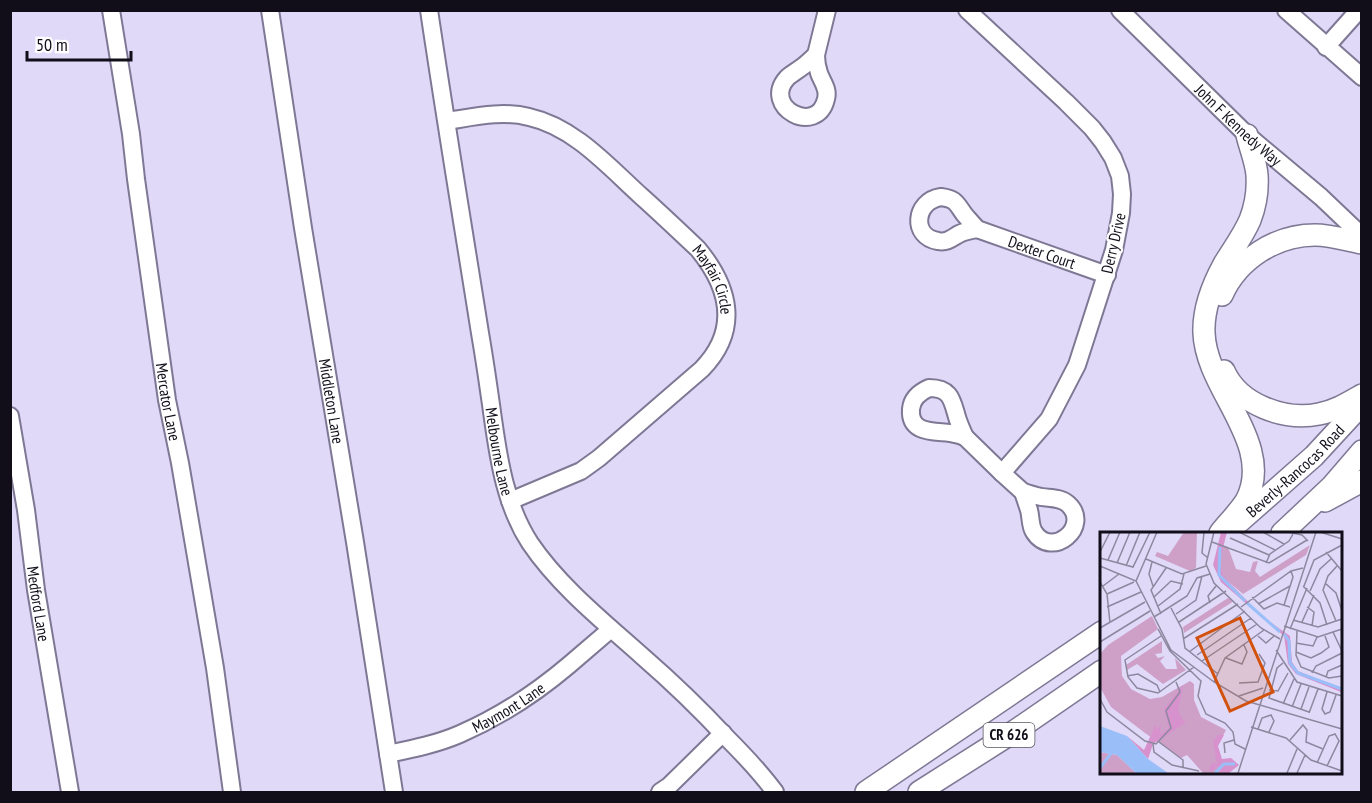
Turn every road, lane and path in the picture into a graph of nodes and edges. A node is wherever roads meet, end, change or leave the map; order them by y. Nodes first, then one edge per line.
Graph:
1 (111, 10) edge
2 (270, 10) edge
3 (429, 10) edge
4 (827, 10) edge
5 (967, 10) edge
6 (1120, 10) edge
7 (1286, 10) edge
8 (1359, 10) edge
9 (1326, 46) junction
10 (816, 55) dead end
11 (1362, 77) edge
12 (447, 121) junction
13 (1247, 135) junction
14 (978, 229) dead end
15 (1362, 236) edge
16 (1362, 243) edge
17 (1107, 274) junction
18 (1362, 395) edge
19 (1362, 404) edge
20 (10, 416) edge
21 (965, 436) dead end
22 (1362, 451) edge
23 (1002, 473) junction
24 (1362, 481) edge
25 (1023, 492) dead end
26 (510, 501) junction
27 (1303, 513) junction
28 (1221, 532) edge
29 (1228, 532) edge
30 (1282, 532) edge
31 (611, 629) junction
32 (1100, 633) edge
33 (1100, 671) edge
34 (723, 733) junction
35 (388, 754) junction
36 (70, 792) edge
37 (232, 792) edge
38 (394, 792) edge
39 (660, 792) edge
40 (775, 792) edge
41 (866, 792) edge
42 (919, 792) edge

1 - 37 street, Mercator Lane
2 - 35 street, Middleton Lane
3 - 12 street, Melbourne Lane
4 - 10 street
5 - 17 street, Derry Drive
6 - 13 street, John F Kennedy Way
7 - 9 street
8 - 9 street
9 - 11 street
12 - 26 street, Melbourne Lane
12 - 26 street, Mayfair Circle
13 - 15 street, John F Kennedy Way
13 - 28 main road
14 - 17 street, Dexter Court
16 - 18 main road
17 - 23 street, Derry Drive
19 - 29 main road, Beverly-Rancocas Road
20 - 36 street, Medford Lane
21 - 23 street
22 - 27 main road, Beverly-Rancocas Road
23 - 25 street
24 - 27 main road
26 - 31 street, Melbourne Lane
27 - 30 main road, Beverly-Rancocas Road
31 - 34 street, Melbourne Lane
31 - 35 street, Maymont Lane
32 - 41 main road, CR 626
33 - 42 main road, CR 626
34 - 39 street
34 - 40 street, Melbourne Lane
35 - 38 street, Middleton Lane

